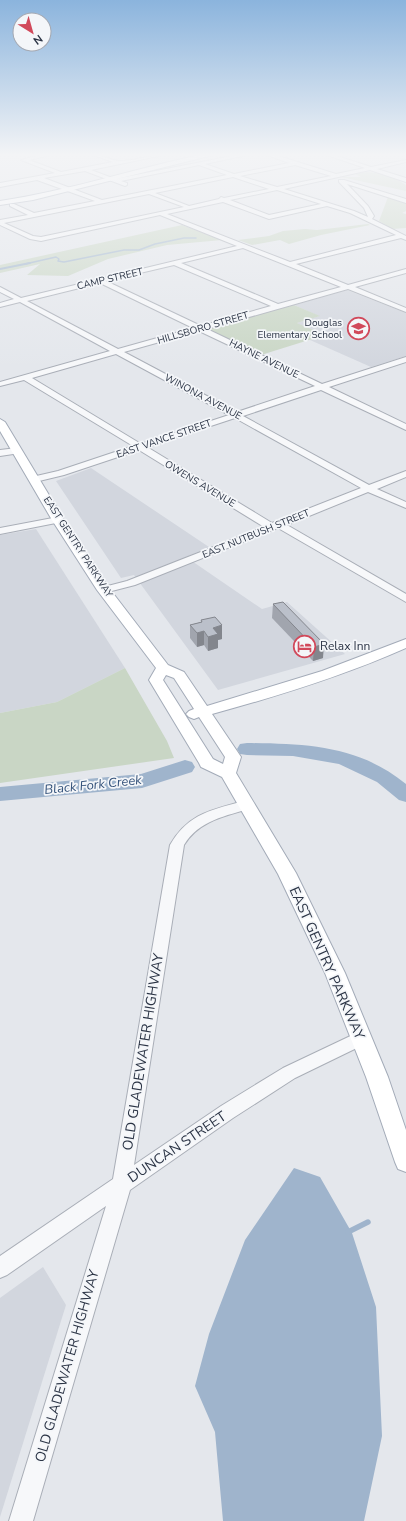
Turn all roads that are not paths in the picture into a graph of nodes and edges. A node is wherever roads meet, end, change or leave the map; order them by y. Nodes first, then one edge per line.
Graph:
1 (7, 226) edge
2 (99, 226) edge
3 (193, 226) edge
4 (381, 226) edge
5 (404, 237) edge
6 (243, 246) junction
7 (175, 263) junction
8 (289, 264) junction
9 (406, 271) edge
10 (101, 281) junction
11 (348, 287) junction
12 (0, 289) edge
13 (21, 300) junction
14 (0, 305) edge
15 (278, 307) junction
16 (406, 310) edge
17 (200, 328) junction
18 (117, 352) junction
19 (405, 361) edge
20 (25, 377) junction
21 (0, 384) edge
22 (322, 387) junction
23 (236, 415) junction
24 (0, 422) edge
25 (406, 427) edge
26 (140, 447) junction
27 (18, 451) junction
28 (0, 453) edge
29 (406, 474) edge
30 (35, 479) junction
31 (369, 489) junction
32 (406, 506) edge
33 (58, 520) junction
34 (277, 526) junction
35 (0, 531) edge
36 (104, 590) junction
37 (406, 599) edge
38 (406, 643) edge
39 (163, 668) junction
40 (203, 712) junction
41 (180, 718) junction
42 (228, 773) junction
43 (247, 805) junction
44 (361, 1038) junction
45 (406, 1162) edge
46 (122, 1184) junction
47 (0, 1268) edge
48 (21, 1521) edge

1 - 2 street
3 - 6 street
4 - 5 street
5 - 8 street
6 - 7 street, CAMP STREET
6 - 8 street
7 - 10 street, CAMP STREET
7 - 15 street
8 - 11 street
9 - 11 street, HILLSBORO STREET
10 - 13 street, CAMP STREET
10 - 17 street, HAYNE AVENUE
11 - 15 street, HILLSBORO STREET
11 - 16 street
12 - 13 street, WINONA AVENUE
13 - 14 street, CAMP STREET
13 - 18 street, WINONA AVENUE
15 - 17 street, HILLSBORO STREET
17 - 18 street, HILLSBORO STREET
17 - 22 street, HAYNE AVENUE
18 - 20 street, HILLSBORO STREET
18 - 23 street, WINONA AVENUE
19 - 22 street, EAST VANCE STREET
20 - 21 street, HILLSBORO STREET
20 - 26 street, OWENS AVENUE
22 - 23 street, EAST VANCE STREET
22 - 25 street, HAYNE AVENUE
23 - 26 street, EAST VANCE STREET
23 - 31 street, WINONA AVENUE
24 - 27 main road, EAST GENTRY PARKWAY
26 - 30 street, EAST VANCE STREET
26 - 34 street, OWENS AVENUE
27 - 28 street
27 - 30 main road, EAST GENTRY PARKWAY
29 - 31 street, EAST NUTBUSH STREET
30 - 33 main road, EAST GENTRY PARKWAY
31 - 32 street, WINONA AVENUE
31 - 34 street, EAST NUTBUSH STREET
33 - 35 street
33 - 36 main road, EAST GENTRY PARKWAY
34 - 36 street, EAST NUTBUSH STREET
34 - 37 street, OWENS AVENUE
36 - 39 main road, EAST GENTRY PARKWAY
38 - 40 main road
39 - 40 main road, EAST GENTRY PARKWAY
39 - 41 main road
40 - 41 main road
40 - 42 main road, EAST GENTRY PARKWAY
41 - 42 main road
42 - 43 main road, EAST GENTRY PARKWAY
43 - 44 main road, EAST GENTRY PARKWAY
43 - 46 street, OLD GLADEWATER HIGHWAY
44 - 45 main road, EAST GENTRY PARKWAY
44 - 46 street, DUNCAN STREET
46 - 47 street, DUNCAN STREET
46 - 48 street, OLD GLADEWATER HIGHWAY

